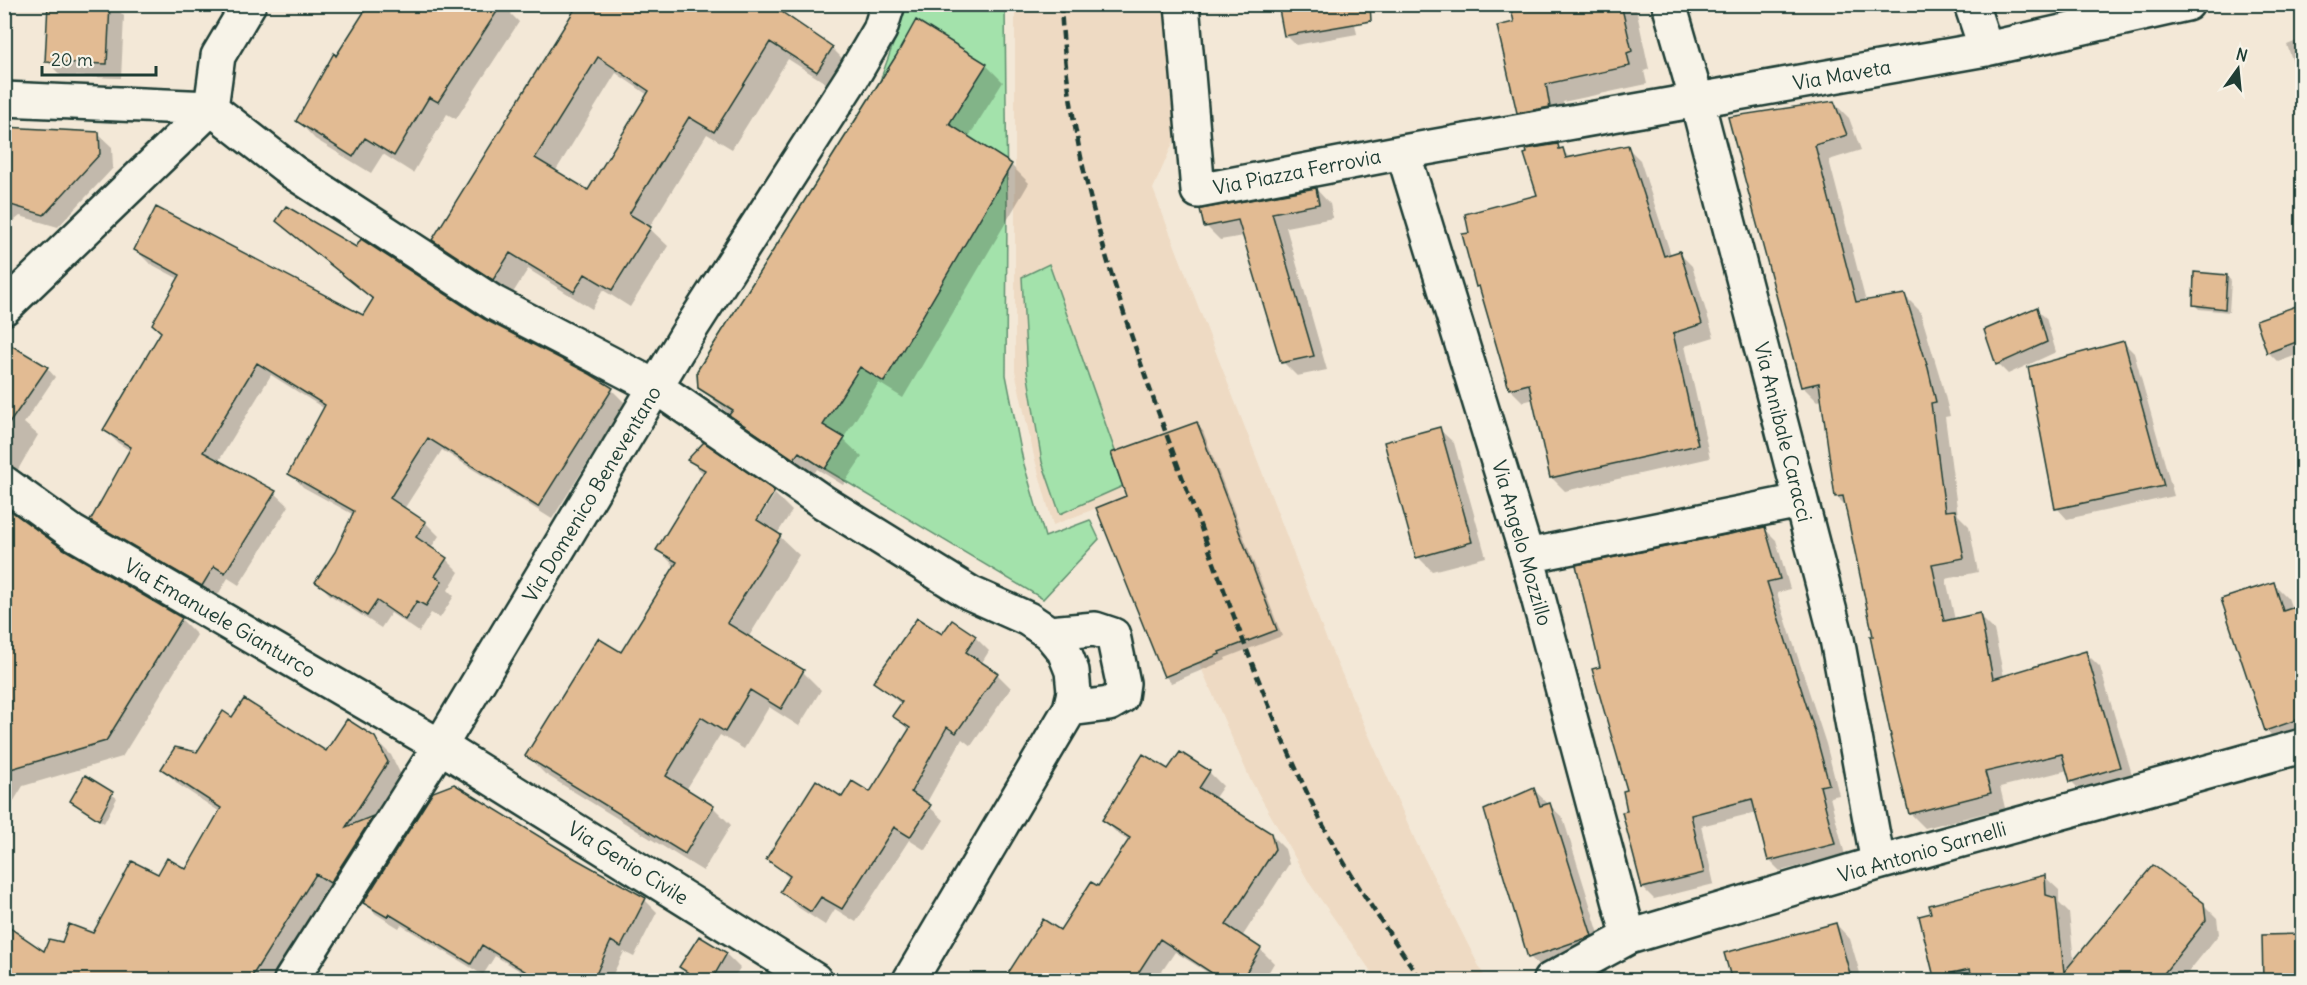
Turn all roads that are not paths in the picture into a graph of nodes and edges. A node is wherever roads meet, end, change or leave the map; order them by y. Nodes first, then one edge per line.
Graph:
1 (249, 4) edge
2 (888, 4) edge
3 (1182, 4) edge
4 (1670, 4) edge
5 (1971, 4) edge
6 (2187, 4) edge
7 (1986, 49) junction
8 (4, 99) edge
9 (1698, 100) junction
10 (211, 108) junction
11 (1403, 152) junction
12 (4, 308) edge
13 (656, 387) junction
14 (4, 483) edge
15 (1800, 501) junction
16 (1527, 556) junction
17 (1049, 633) junction
18 (1070, 709) junction
19 (440, 746) junction
20 (2302, 746) edge
21 (1878, 863) junction
22 (1629, 937) junction
23 (291, 981) edge
24 (815, 981) edge
25 (910, 981) edge
26 (1550, 981) edge

1 - 10 street
2 - 13 street, Via Domenico Beneventano
3 - 11 street, Via Piazza Ferrovia
4 - 9 street, Via Annibale Caracci
5 - 7 street
6 - 7 street, Via Maveta
7 - 9 street, Via Maveta
8 - 10 street
9 - 11 street, Via Maveta
9 - 15 street, Via Annibale Caracci
10 - 12 street
10 - 13 street
11 - 16 street, Via Angelo Mozzillo
13 - 17 street
13 - 19 street, Via Domenico Beneventano
14 - 19 street, Via Emanuele Gianturco
15 - 16 street
15 - 21 street, Via Annibale Caracci
16 - 22 street, Via Angelo Mozzillo
17 - 18 street
17 - 18 street
18 - 25 street
19 - 23 street, Via Domenico Beneventano
19 - 24 street, Via Genio Civile
20 - 21 street, Via Antonio Sarnelli
21 - 22 street, Via Antonio Sarnelli
22 - 26 street, Via Antonio Sarnelli

